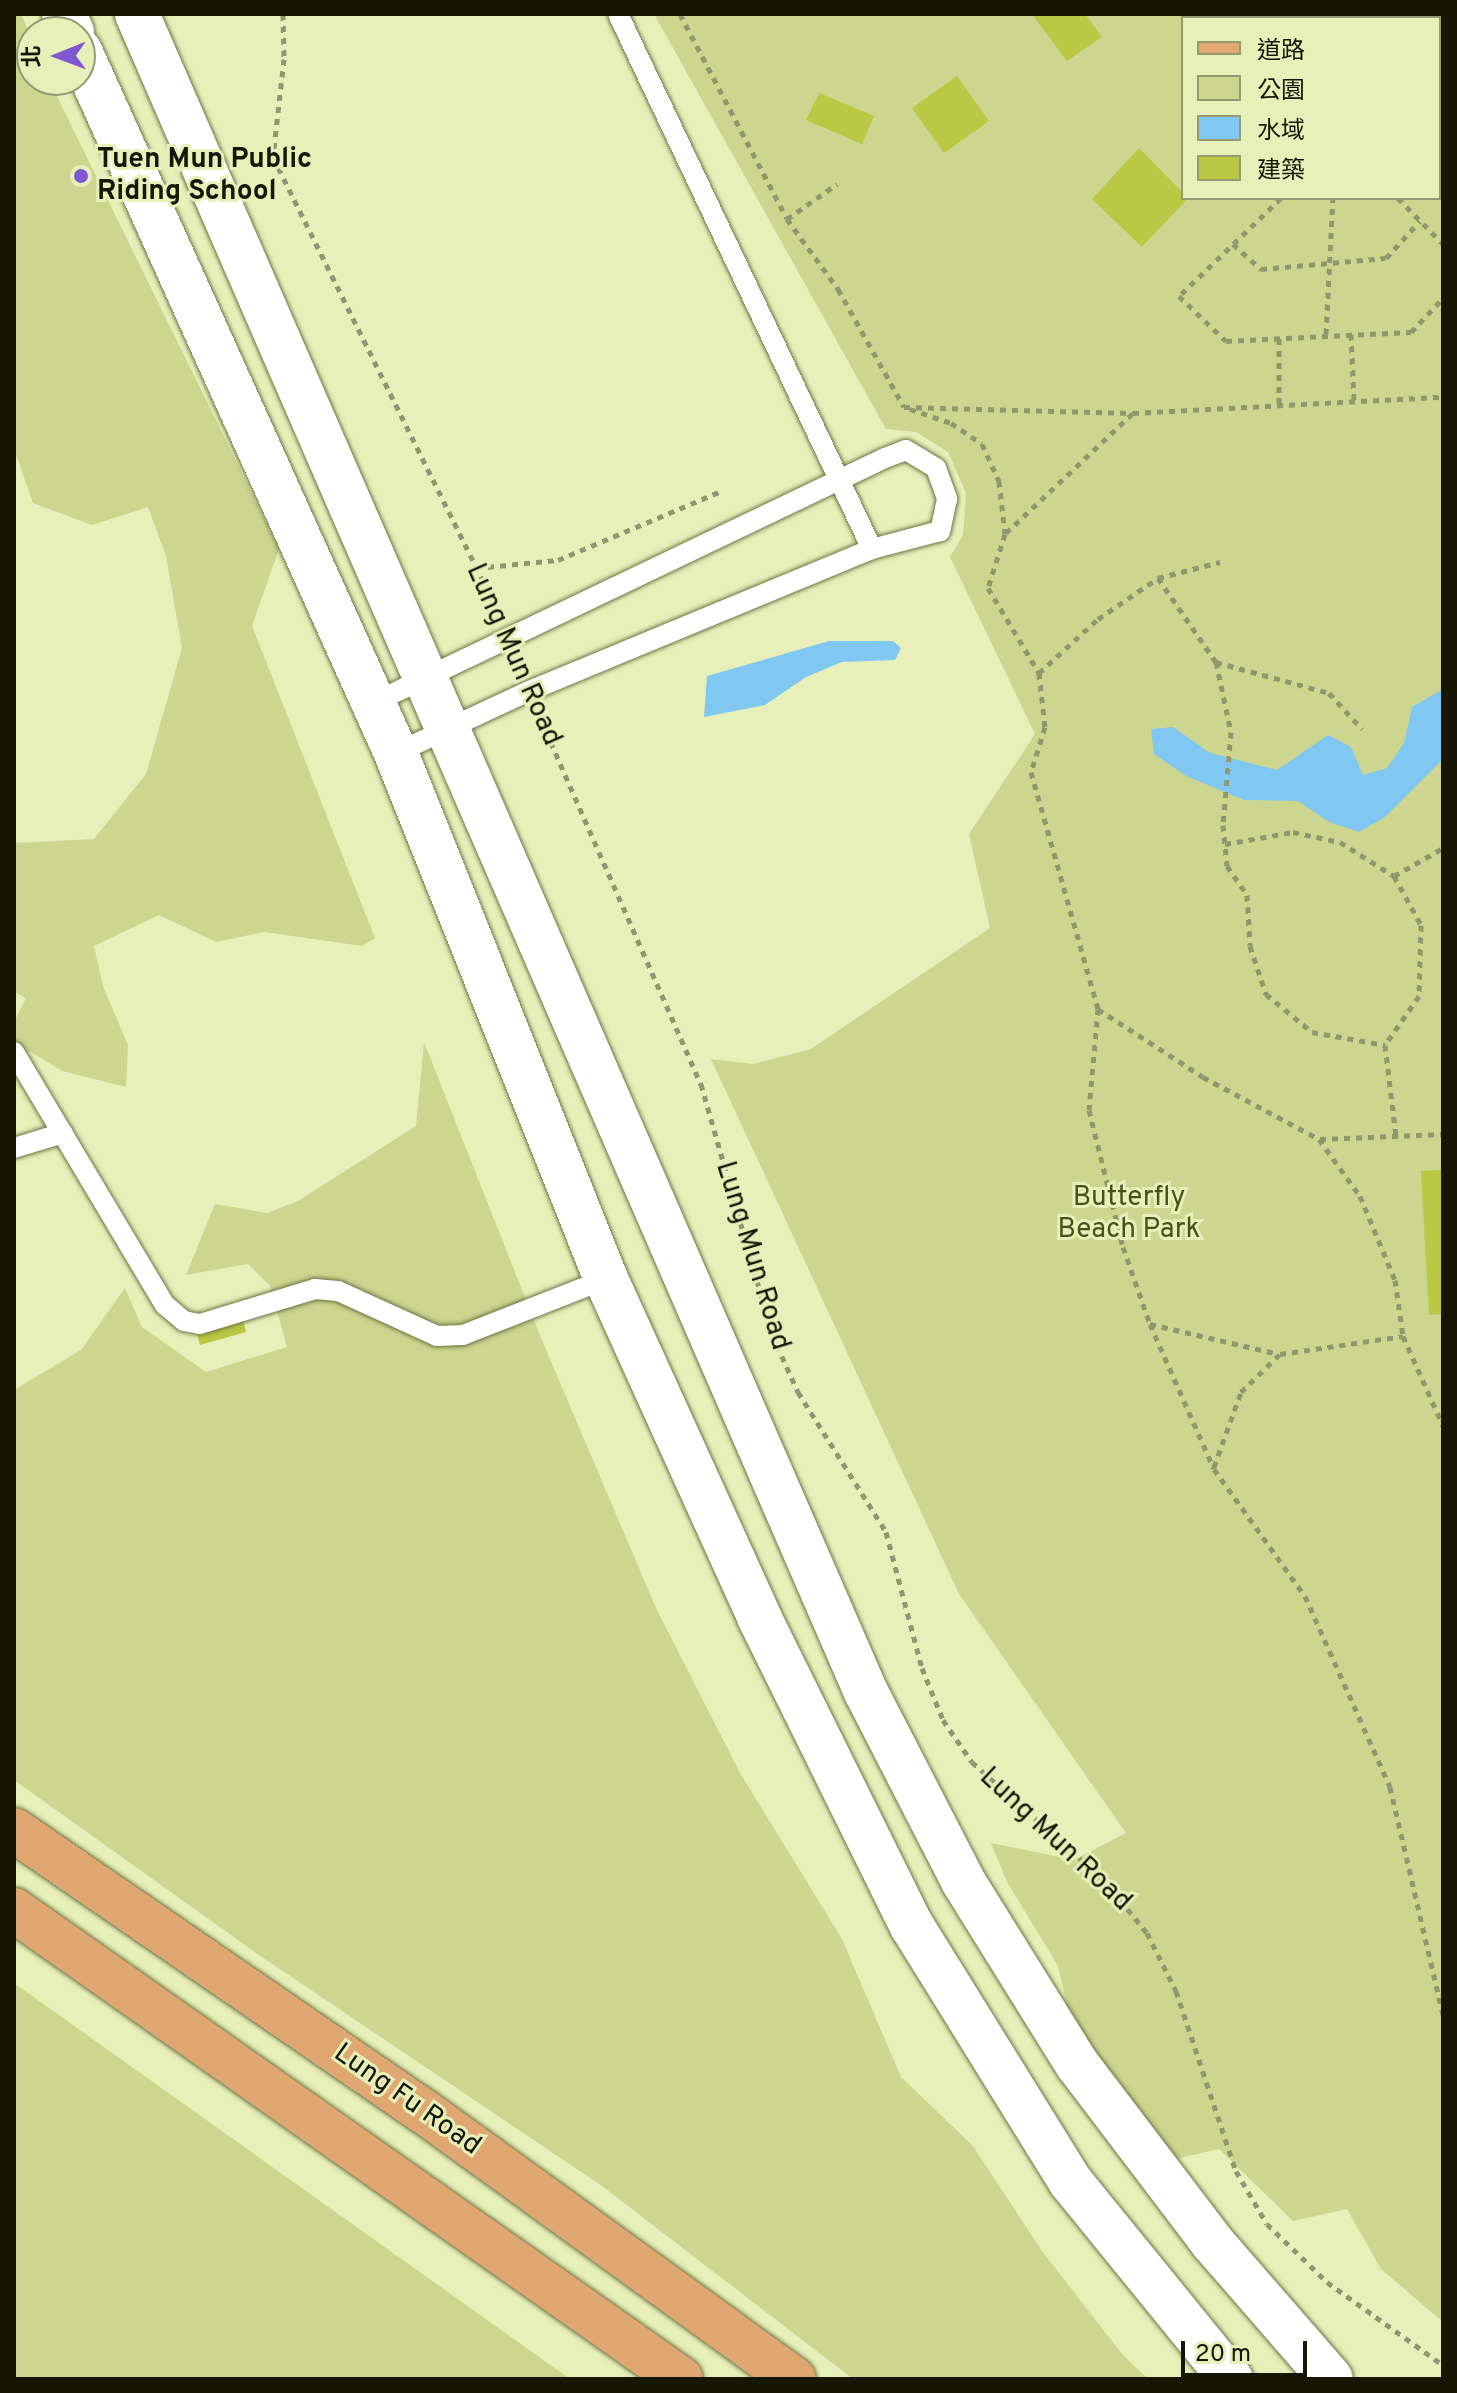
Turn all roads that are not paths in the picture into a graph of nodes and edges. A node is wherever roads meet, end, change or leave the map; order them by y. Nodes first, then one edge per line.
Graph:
1 (137, 14) edge
2 (618, 14) edge
3 (96, 87) edge
4 (839, 479) junction
5 (872, 549) junction
6 (425, 676) junction
7 (373, 703) junction
8 (447, 728) junction
9 (396, 753) junction
10 (14, 1052) edge
11 (63, 1133) junction
12 (14, 1148) edge
13 (606, 1279) junction
14 (14, 1830) edge
15 (14, 1910) edge
16 (681, 2379) edge
17 (794, 2379) edge
18 (1231, 2379) edge
19 (1331, 2379) edge

1 - 6 main road
2 - 4 lane
3 - 7 main road
4 - 5 lane
4 - 5 lane
4 - 6 lane
5 - 8 lane
6 - 7 lane
6 - 8 main road
7 - 9 main road
8 - 9 lane
8 - 19 main road
9 - 13 main road
10 - 11 lane
11 - 12 lane
11 - 13 lane
13 - 18 main road
14 - 17 main road, Lung Fu Road
15 - 16 main road

